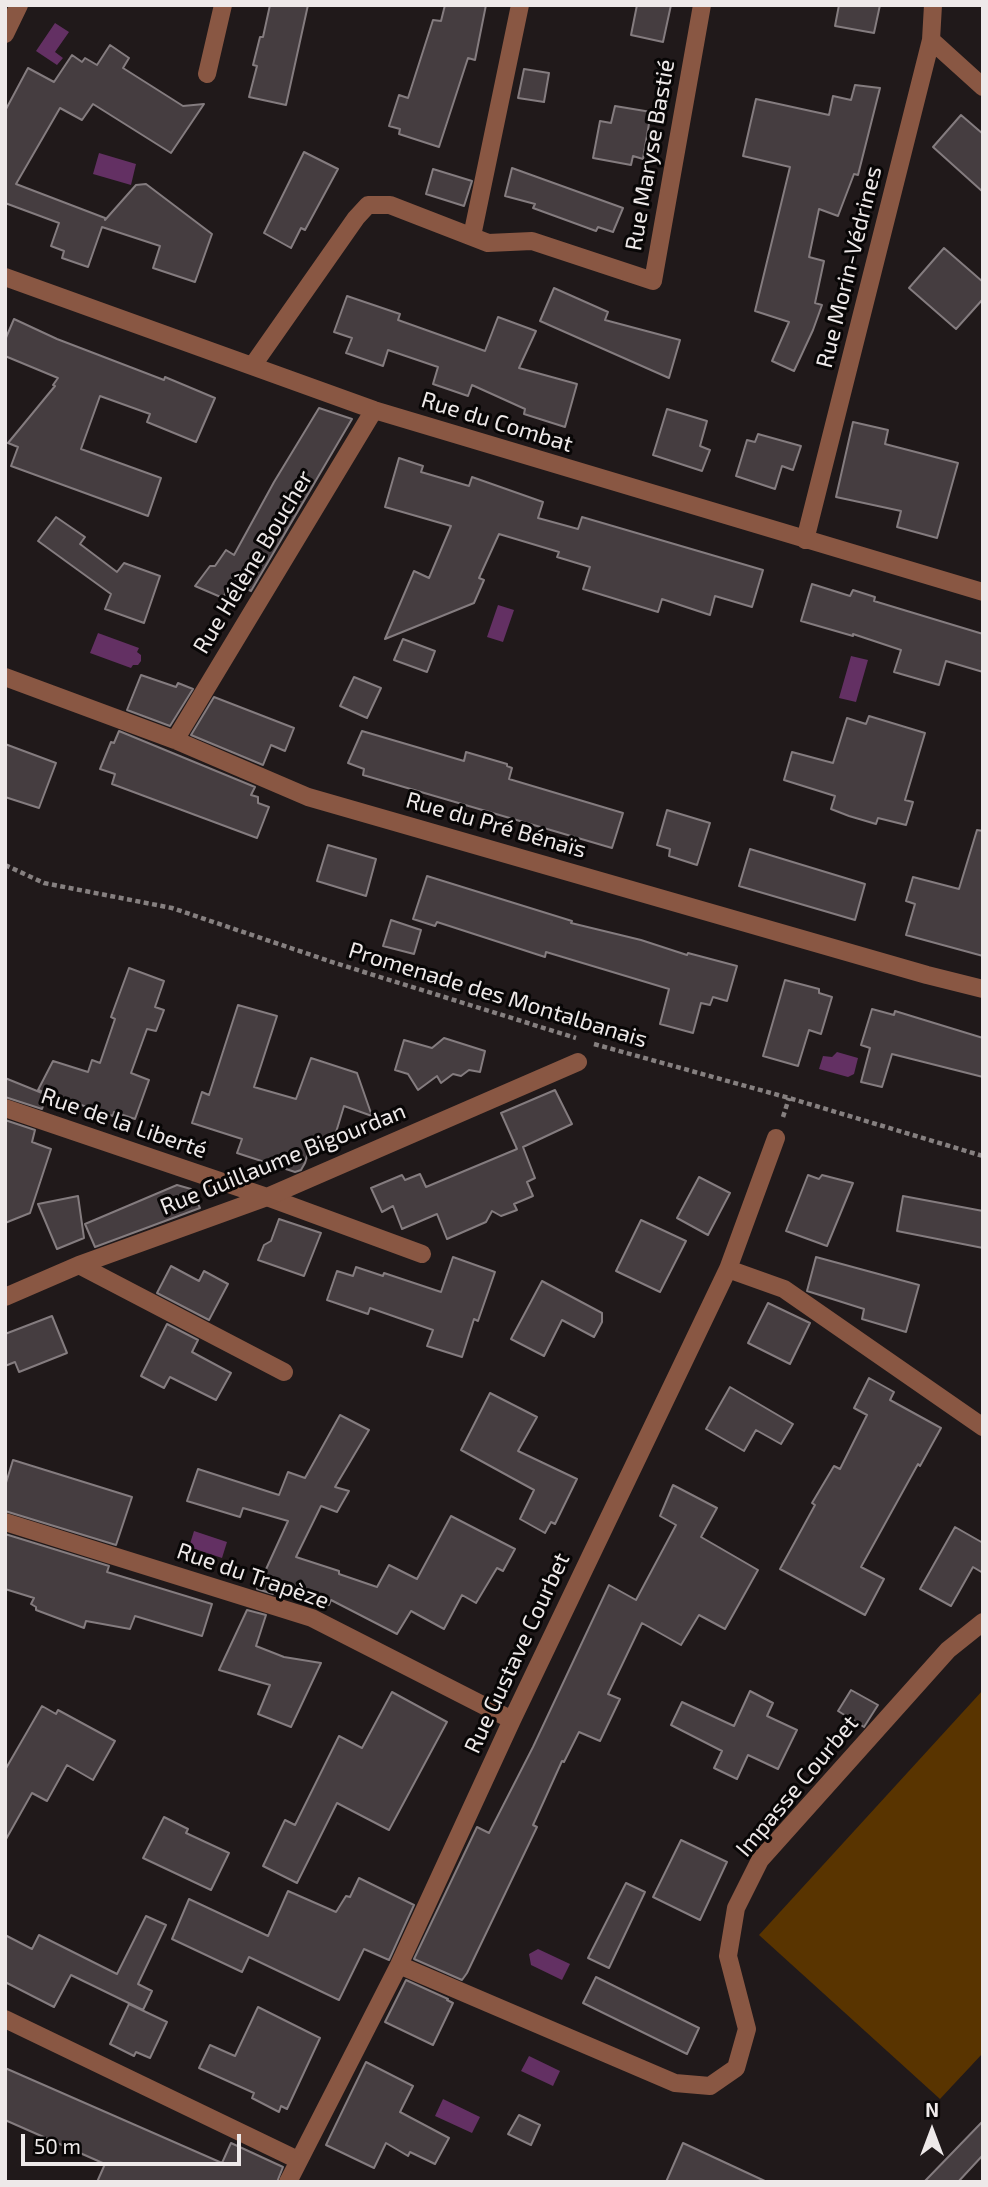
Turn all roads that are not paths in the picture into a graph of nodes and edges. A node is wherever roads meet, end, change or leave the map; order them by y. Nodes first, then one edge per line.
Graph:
1 (19, 5) edge
2 (223, 5) edge
3 (520, 5) edge
4 (702, 5) edge
5 (933, 5) edge
6 (5, 34) edge
7 (931, 40) junction
8 (207, 74) dead end
9 (983, 87) edge
10 (472, 236) junction
11 (5, 277) edge
12 (253, 365) junction
13 (373, 410) junction
14 (805, 540) junction
15 (983, 592) edge
16 (5, 677) edge
17 (175, 740) junction
18 (983, 989) edge
19 (578, 1062) dead end
20 (5, 1108) edge
21 (776, 1138) dead end
22 (267, 1197) junction
23 (422, 1254) dead end
24 (79, 1265) junction
25 (728, 1269) junction
26 (5, 1297) edge
27 (284, 1372) dead end
28 (983, 1427) edge
29 (5, 1522) edge
30 (983, 1622) edge
31 (512, 1720) junction
32 (398, 1965) junction
33 (5, 2019) edge
34 (298, 2160) junction
35 (288, 2182) edge

1 - 6 street
2 - 8 street
3 - 10 street
4 - 10 street, Rue Maryse Bastié
5 - 7 street, Rue Morin-Védrines
7 - 9 street
7 - 14 street, Rue Morin-Védrines
10 - 12 street, Rue Maryse Bastié
11 - 12 street, Rue du Combat
12 - 13 street, Rue du Combat
13 - 14 street, Rue du Combat
13 - 17 street, Rue Hélène Boucher
14 - 15 street, Rue du Combat
16 - 17 street, Rue du Pré Bénaïs
17 - 18 street, Rue du Pré Bénaïs
19 - 22 street, Rue Guillaume Bigourdan
20 - 22 street, Rue de la Liberté
21 - 25 street, Rue Gustave Courbet
22 - 23 street, Rue de la Liberté
22 - 24 street, Rue Guillaume Bigourdan
24 - 26 street, Rue Guillaume Bigourdan
24 - 27 street
25 - 28 street
25 - 31 street, Rue Gustave Courbet
29 - 31 street, Rue du Trapèze
30 - 32 street, Impasse Courbet
31 - 32 street, Rue Gustave Courbet
32 - 34 street, Rue Gustave Courbet
33 - 34 street
34 - 35 street, Rue Gustave Courbet

